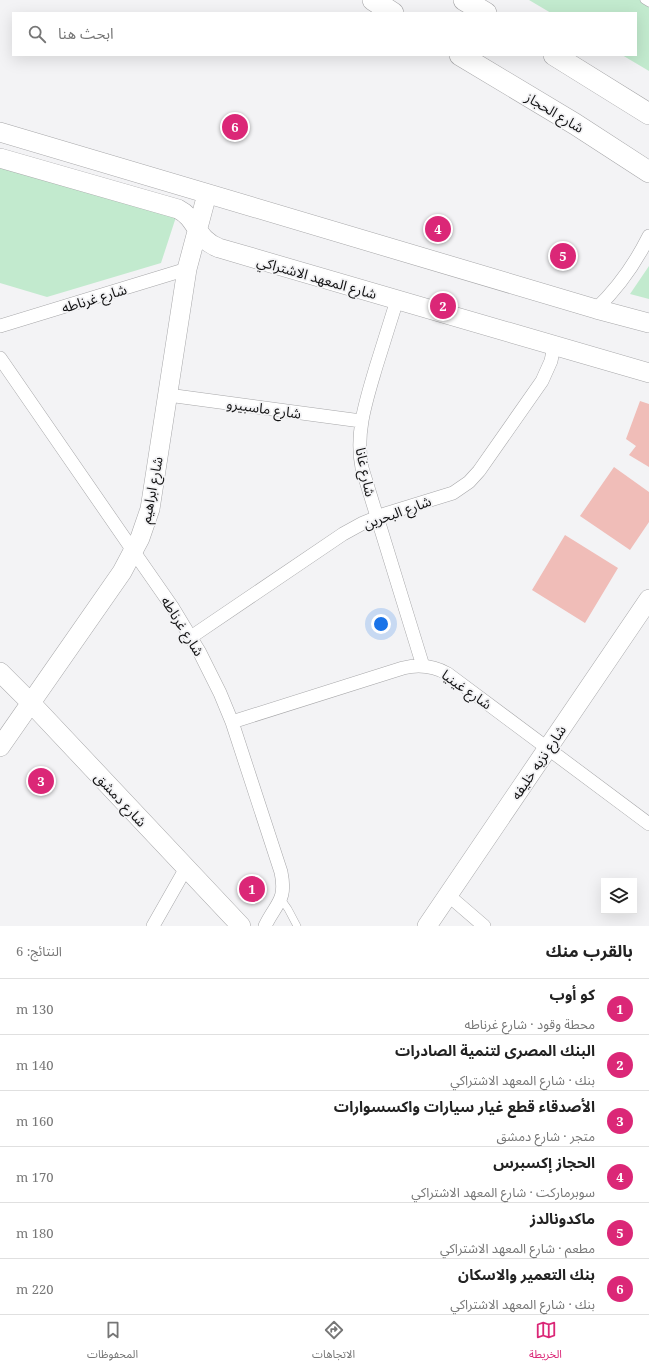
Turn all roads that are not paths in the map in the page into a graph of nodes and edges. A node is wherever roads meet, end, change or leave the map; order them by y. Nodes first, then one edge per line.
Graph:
1 (373, 0) edge
2 (464, 0) edge
3 (644, 0) edge
4 (649, 3) edge
5 (391, 12) edge
6 (484, 12) edge
7 (462, 56) edge
8 (556, 56) edge
9 (649, 114) edge
10 (0, 132) edge
11 (0, 158) edge
12 (649, 172) edge
13 (207, 194) junction
14 (197, 231) junction
15 (649, 236) edge
16 (187, 269) junction
17 (397, 300) junction
18 (596, 309) junction
19 (649, 323) edge
20 (0, 326) edge
21 (554, 346) junction
22 (0, 358) edge
23 (649, 373) edge
24 (168, 395) junction
25 (361, 421) junction
26 (377, 517) junction
27 (134, 552) junction
28 (649, 599) edge
29 (191, 637) junction
30 (423, 666) junction
31 (0, 672) edge
32 (30, 703) junction
33 (232, 722) junction
34 (0, 747) edge
35 (548, 748) junction
36 (649, 824) edge
37 (186, 868) junction
38 (448, 895) junction
39 (281, 899) junction
40 (153, 926) edge
41 (241, 926) edge
42 (265, 926) edge
43 (297, 926) edge
44 (427, 926) edge
45 (484, 926) edge

1 - 5 main road
2 - 6 main road
3 - 4 lane
7 - 12 main road, شارع الحجاز
8 - 9 main road
10 - 13 street
11 - 14 street, شارع المعهد الاشتراكي
13 - 14 street, شارع ابراهيم
13 - 18 street
14 - 16 street, شارع ابراهيم
14 - 17 street, شارع المعهد الاشتراكي
15 - 18 street
16 - 20 street, شارع غرناطه
16 - 24 street, شارع ابراهيم
17 - 21 street, شارع المعهد الاشتراكي
17 - 25 street, شارع غانا
18 - 19 street
21 - 23 street, شارع المعهد الاشتراكي
21 - 26 street, شارع البحرين
22 - 27 street, شارع غرناطه
24 - 25 street, شارع ماسبيرو
24 - 27 street, شارع ابراهيم
25 - 26 street, شارع غانا
26 - 29 street, شارع البحرين
26 - 30 street, شارع غانا
27 - 29 street, شارع غرناطه
27 - 32 street, شارع ابراهيم
28 - 35 street, شارع نزيه خليفه
29 - 33 street, شارع غرناطه
30 - 33 street, شارع غينيا
30 - 35 street, شارع غينيا
31 - 32 street, شارع دمشق
32 - 34 street, شارع ابراهيم
32 - 37 street, شارع دمشق
33 - 39 street, شارع غرناطه
35 - 36 street, شارع غينيا
35 - 38 street, شارع نزيه خليفه
37 - 40 street
37 - 41 street, شارع دمشق
38 - 44 street, شارع نزيه خليفه
38 - 45 street
39 - 42 street, شارع غرناطه
39 - 43 lane

